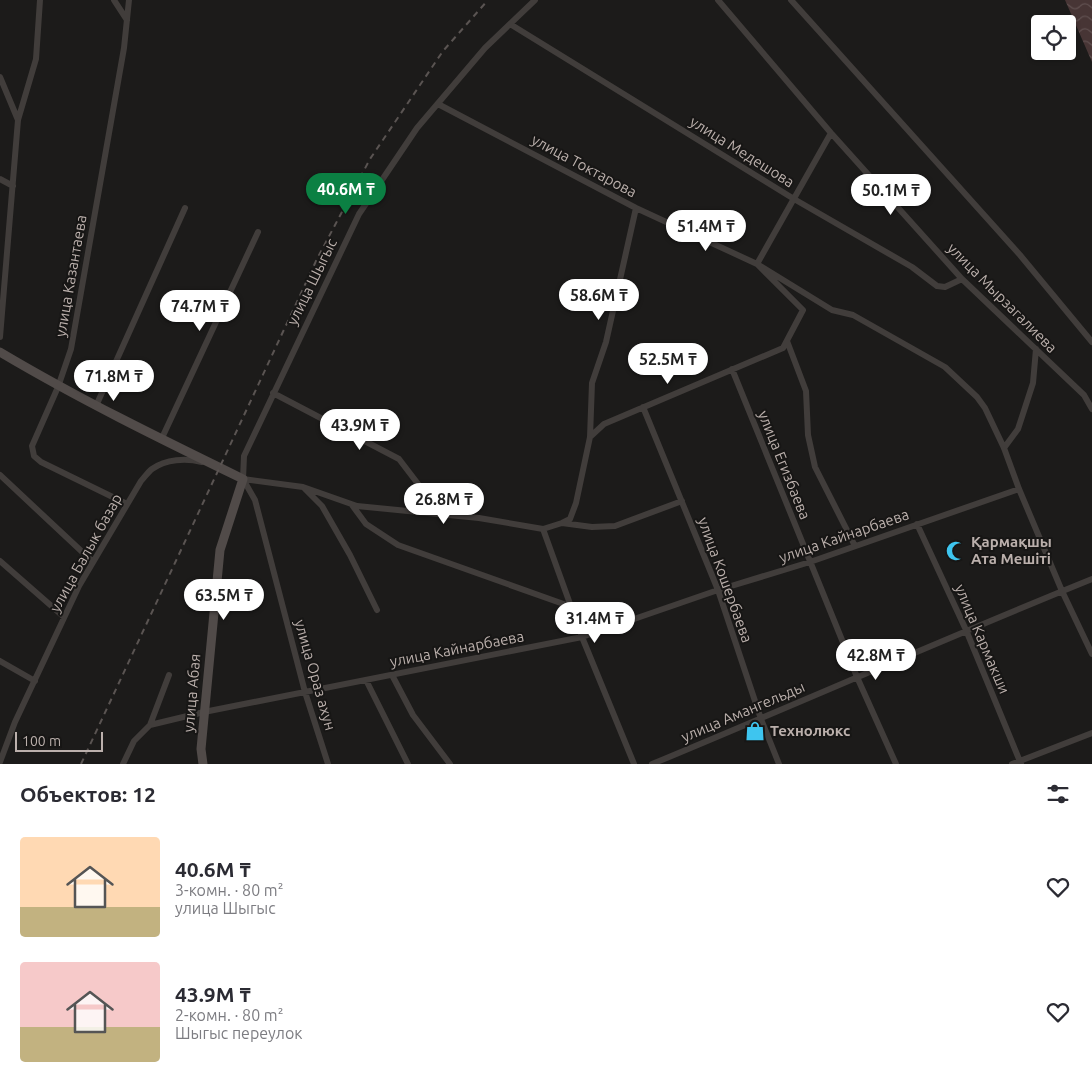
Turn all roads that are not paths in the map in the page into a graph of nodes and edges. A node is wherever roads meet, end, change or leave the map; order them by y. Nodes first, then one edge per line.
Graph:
1 (40, 0) edge
2 (114, 0) edge
3 (129, 0) edge
4 (535, 0) edge
5 (718, 0) edge
6 (790, 0) edge
7 (127, 20) junction
8 (510, 24) junction
9 (0, 77) edge
10 (438, 104) junction
11 (18, 120) junction
12 (831, 133) junction
13 (0, 179) edge
14 (13, 186) junction
15 (794, 199) junction
16 (185, 208) dead end
17 (636, 208) junction
18 (258, 232) dead end
19 (757, 264) junction
20 (3, 265) edge
21 (962, 279) junction
22 (0, 337) edge
23 (787, 341) junction
24 (1092, 342) edge
25 (1036, 349) junction
26 (0, 352) edge
27 (732, 369) junction
28 (58, 387) junction
29 (273, 393) junction
30 (96, 406) junction
31 (643, 407) junction
32 (1092, 409) edge
33 (590, 438) junction
34 (161, 440) junction
35 (1004, 448) junction
36 (210, 463) junction
37 (0, 475) edge
38 (243, 479) junction
39 (303, 488) junction
40 (1019, 489) junction
41 (682, 501) junction
42 (127, 504) junction
43 (351, 504) junction
44 (441, 514) junction
45 (562, 523) junction
46 (917, 524) junction
47 (543, 529) junction
48 (855, 546) junction
49 (0, 561) edge
50 (93, 562) junction
51 (810, 562) junction
52 (1092, 579) edge
53 (718, 590) junction
54 (1062, 591) junction
55 (572, 607) junction
56 (377, 610) dead end
57 (64, 617) junction
58 (966, 630) junction
59 (582, 637) junction
60 (1092, 654) edge
61 (0, 661) edge
62 (169, 674) dead end
63 (392, 674) junction
64 (857, 677) junction
65 (366, 680) junction
66 (34, 681) junction
67 (305, 692) junction
68 (204, 712) junction
69 (761, 719) junction
70 (150, 725) junction
71 (1092, 733) edge
72 (0, 762) edge
73 (1020, 762) edge
74 (123, 764) edge
75 (202, 764) edge
76 (328, 764) edge
77 (408, 764) edge
78 (450, 764) edge
79 (634, 764) edge
80 (652, 764) edge
81 (779, 764) edge
82 (896, 764) edge
83 (1012, 764) edge

1 - 11 street
2 - 7 street
3 - 7 street, улица Казантаева
4 - 8 street, улица Шыгыс
5 - 12 street, улица Мырзагалиева
6 - 24 street
7 - 28 street, улица Казантаева
8 - 10 street, улица Шыгыс
8 - 15 street, улица Медешова
9 - 11 street
10 - 17 street, улица Токтарова
10 - 29 street, улица Шыгыс
11 - 14 street
12 - 15 street
12 - 21 street, улица Мырзагалиева
13 - 14 street
14 - 20 street
15 - 19 street
15 - 21 street, улица Медешова
16 - 30 street
17 - 19 street, улица Токтарова
17 - 33 street
18 - 34 street
19 - 23 street
19 - 35 street, улица Токтарова
20 - 22 street
21 - 25 street, улица Мырзагалиева
23 - 27 street
23 - 48 street
25 - 32 street, улица Мырзагалиева
25 - 35 street
26 - 28 street
27 - 31 street
27 - 51 street, улица Егизбаева
28 - 30 street
28 - 42 street, улица Казантаева
29 - 38 street, улица Шыгыс
29 - 44 street
30 - 34 street
31 - 33 street
31 - 41 street, улица Кошербаева
33 - 45 street
34 - 36 street
35 - 40 street, улица Токтарова
36 - 38 street
36 - 42 street, улица Балык базар
37 - 50 street
38 - 39 street
38 - 67 street, улица Ораз ахун
38 - 68 street, улица Абая
39 - 43 street
39 - 56 street
40 - 46 street, улица Кайнарбаева
40 - 54 street, улица Токтарова
41 - 45 street
41 - 53 street, улица Кошербаева
42 - 50 street, улица Балык базар
43 - 44 street
43 - 55 street
44 - 47 street
45 - 47 street
46 - 48 street, улица Кайнарбаева
46 - 58 street, улица Кармакши
47 - 55 street
48 - 51 street, улица Кайнарбаева
49 - 57 street
50 - 57 street, улица Балык базар
51 - 53 street, улица Кайнарбаева
51 - 64 street, улица Егизбаева
52 - 54 street, улица Амангельды
53 - 59 street, улица Кайнарбаева
53 - 69 street, улица Кошербаева
54 - 58 street, улица Амангельды
54 - 60 street, улица Токтарова
55 - 59 street
57 - 66 street, улица Балык базар
58 - 64 street, улица Амангельды
58 - 73 street, улица Кармакши
59 - 63 street, улица Кайнарбаева
59 - 79 street
61 - 66 street
62 - 70 street
63 - 65 street, улица Кайнарбаева
63 - 78 street
64 - 69 street, улица Амангельды
64 - 82 street, улица Егизбаева
65 - 67 street, улица Кайнарбаева
65 - 77 street
66 - 72 street, улица Балык базар
67 - 68 street, улица Кайнарбаева
67 - 76 street, улица Ораз ахун
68 - 70 street, улица Кайнарбаева
68 - 75 street, улица Абая
69 - 80 street, улица Амангельды
69 - 81 street, улица Кошербаева
70 - 74 street
71 - 73 street
73 - 83 street

